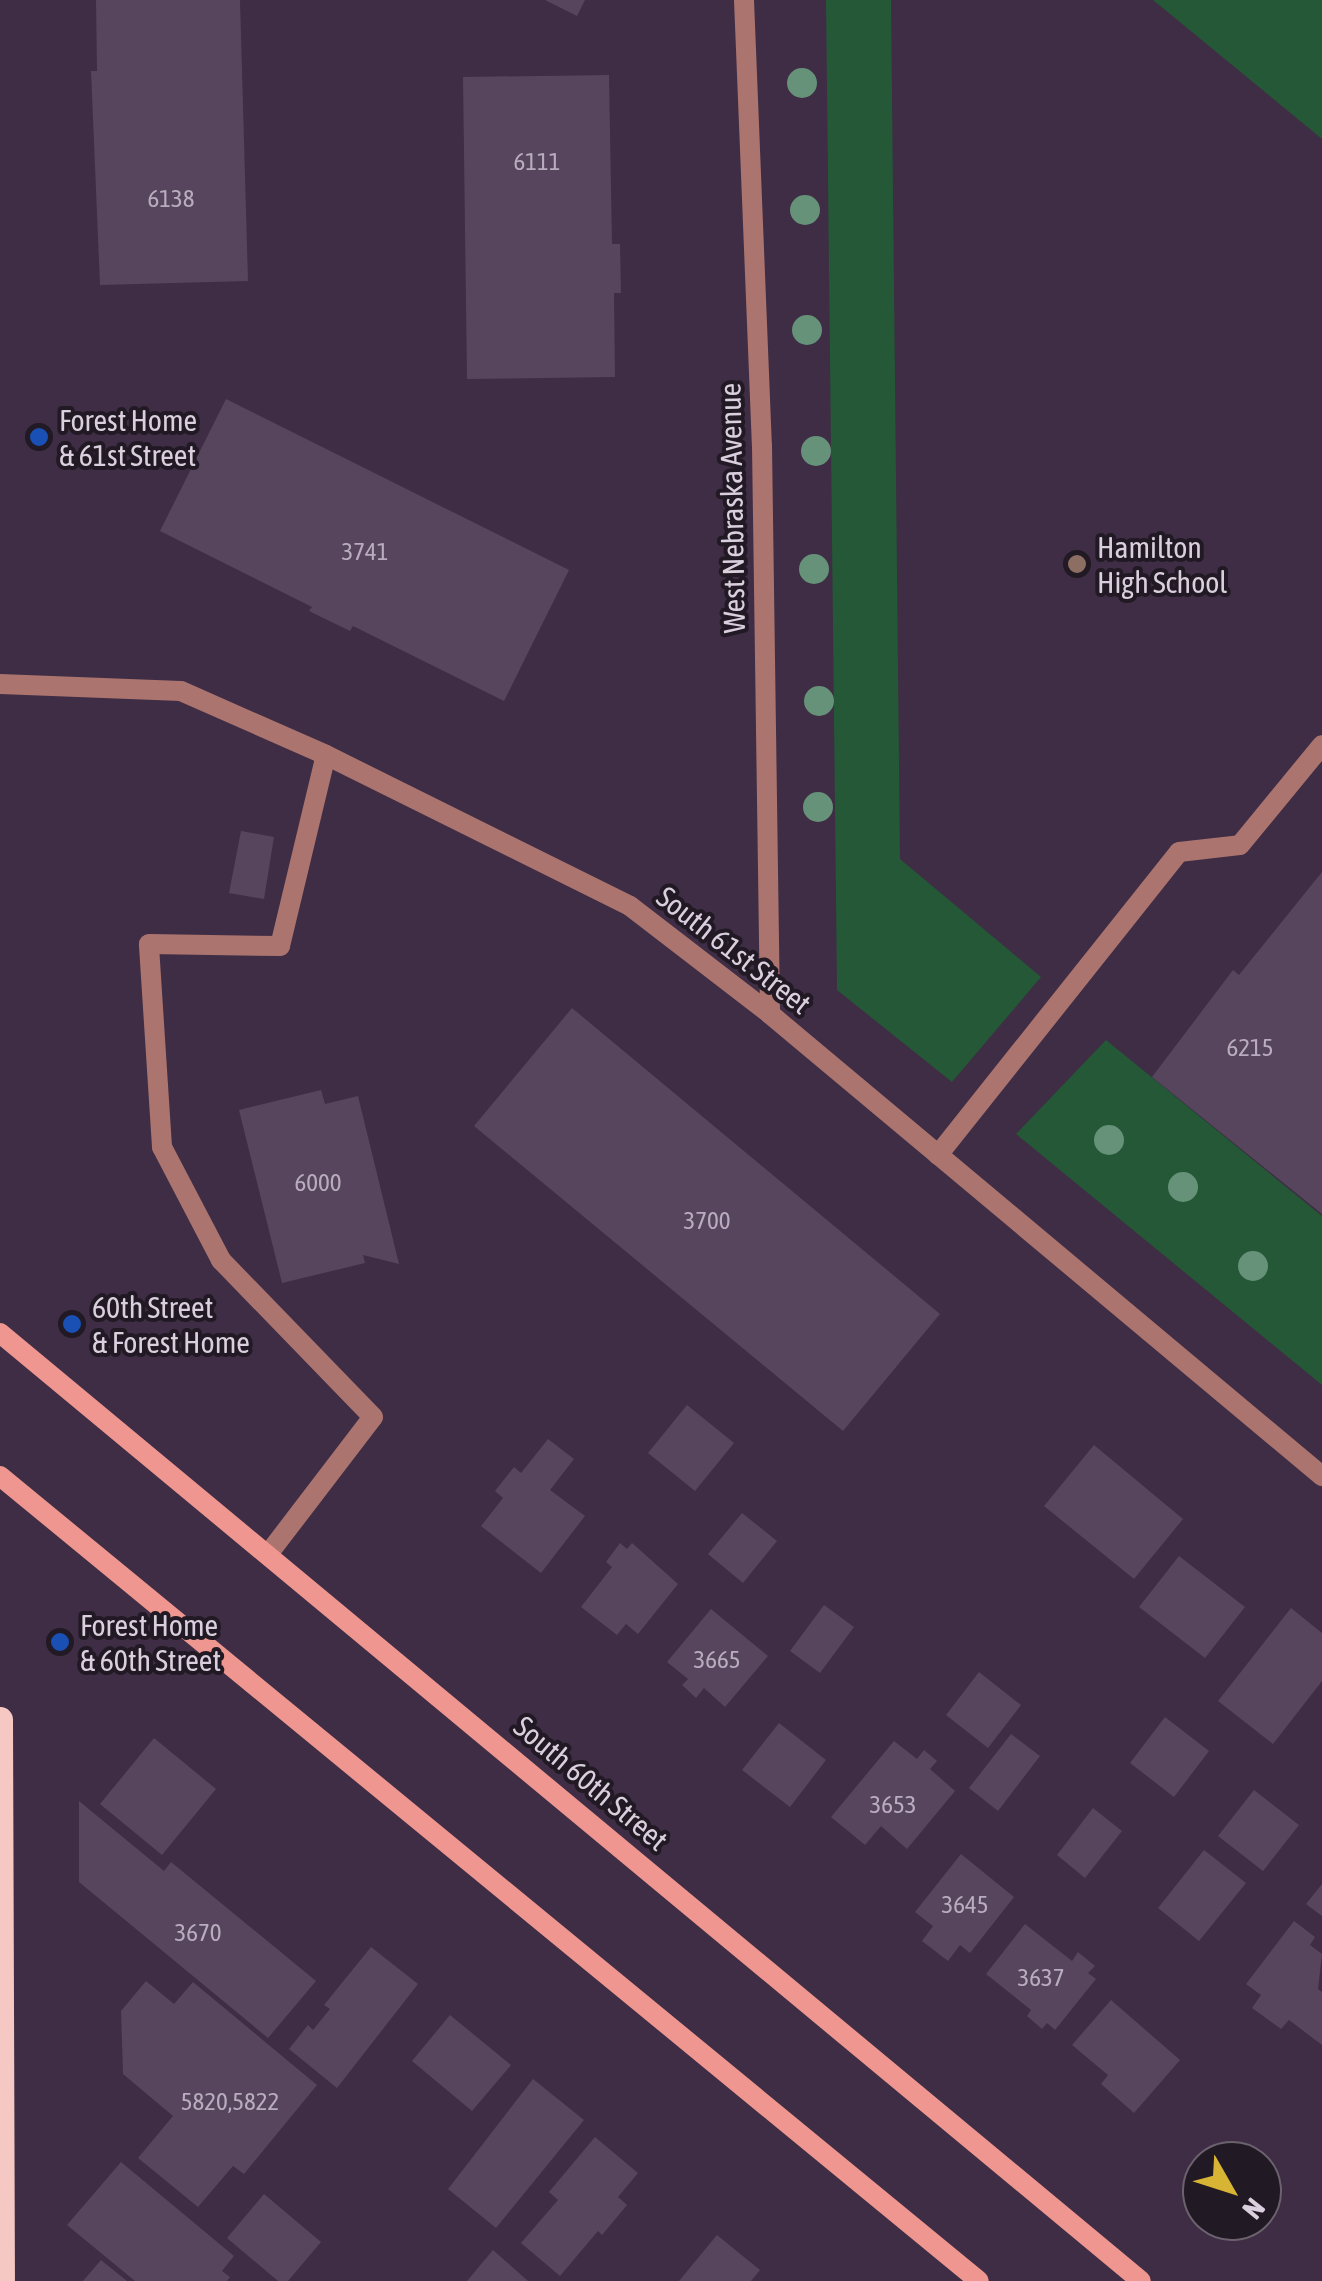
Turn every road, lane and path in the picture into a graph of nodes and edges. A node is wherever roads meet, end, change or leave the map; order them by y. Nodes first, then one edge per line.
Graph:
1 (744, 0) edge
2 (0, 684) edge
3 (1322, 745) edge
4 (326, 754) junction
5 (770, 1014) junction
6 (938, 1155) junction
7 (0, 1333) edge
8 (0, 1476) edge
9 (1322, 1476) edge
10 (269, 1553) junction
11 (0, 1719) edge
12 (2, 2281) edge
13 (980, 2281) edge
14 (1141, 2281) edge

1 - 5 street, West Nebraska Avenue
2 - 4 street, South 61st Street
3 - 6 street
4 - 5 street, South 61st Street
4 - 10 street
5 - 6 street, South 61st Street
6 - 9 street, South 61st Street
7 - 10 main road, South 60th Street
8 - 13 main road
10 - 14 main road, South 60th Street
11 - 12 main road

